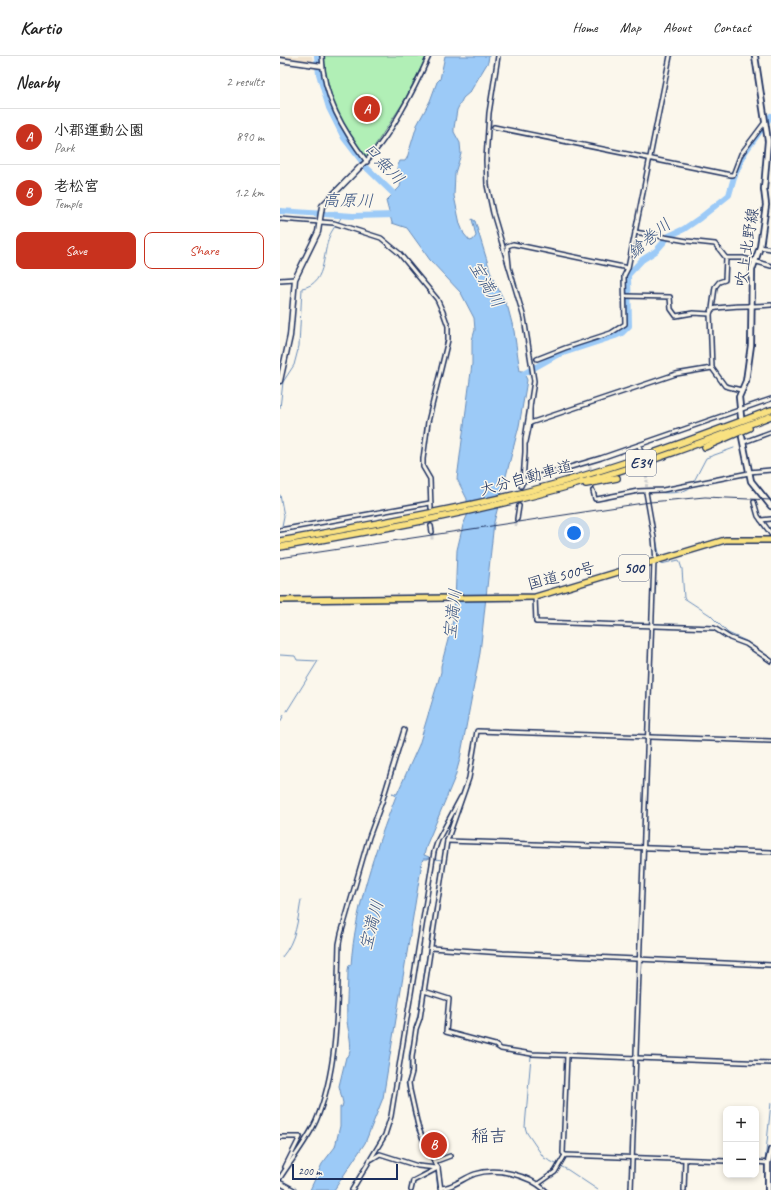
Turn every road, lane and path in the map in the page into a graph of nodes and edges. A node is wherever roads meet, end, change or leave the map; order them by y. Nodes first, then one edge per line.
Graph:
1 (322, 56) edge
2 (429, 56) edge
3 (498, 56) edge
4 (670, 56) edge
5 (754, 56) edge
6 (280, 60) edge
7 (322, 66) junction
8 (766, 122) junction
9 (494, 127) dead end
10 (650, 157) junction
11 (366, 162) junction
12 (361, 166) joint
13 (280, 219) edge
14 (321, 221) junction
15 (635, 232) junction
16 (760, 248) junction
17 (771, 249) edge
18 (726, 258) junction
19 (753, 261) junction
20 (771, 266) edge
21 (509, 268) junction
22 (628, 268) junction
23 (295, 279) junction
24 (280, 280) edge
25 (626, 296) junction
26 (771, 306) edge
27 (751, 307) junction
28 (712, 309) junction
29 (710, 314) junction
30 (537, 360) dead end
31 (712, 368) junction
32 (280, 381) edge
33 (741, 390) junction
34 (771, 399) edge
35 (530, 402) junction
36 (740, 410) junction
37 (771, 410) edge
38 (741, 417) dead end
39 (771, 418) edge
40 (530, 423) junction
41 (771, 432) edge
42 (743, 440) joint
43 (525, 446) junction
44 (639, 446) junction
45 (705, 447) dead end
46 (641, 452) dead end
47 (589, 462) junction
48 (590, 466) tunnel mouth
49 (771, 470) edge
50 (749, 472) junction
51 (617, 478) dead end
52 (522, 481) junction
53 (521, 486) dead end
54 (593, 491) dead end
55 (646, 492) tunnel mouth
56 (534, 496) junction
57 (754, 502) dead end
58 (519, 506) dead end
59 (771, 506) edge
60 (442, 514) junction
61 (517, 519) tunnel mouth
62 (761, 520) junction
63 (771, 520) edge
64 (431, 526) dead end
65 (280, 530) edge
66 (432, 532) tunnel mouth
67 (771, 534) edge
68 (771, 540) edge
69 (280, 541) edge
70 (280, 547) edge
71 (655, 561) junction
72 (535, 597) junction
73 (280, 600) edge
74 (652, 626) junction
75 (771, 661) edge
76 (404, 730) dead end
77 (647, 737) junction
78 (771, 741) edge
79 (463, 794) junction
80 (447, 841) junction
81 (644, 848) junction
82 (771, 852) edge
83 (431, 948) junction
84 (639, 960) junction
85 (771, 965) edge
86 (424, 991) junction
87 (568, 1055) junction
88 (637, 1058) junction
89 (771, 1063) edge
90 (280, 1137) edge
91 (380, 1144) junction
92 (771, 1152) edge
93 (380, 1154) junction
94 (450, 1156) dead end
95 (565, 1156) junction
96 (632, 1158) junction
97 (371, 1160) junction
98 (685, 1160) junction
99 (723, 1161) edge
100 (434, 1162) junction
101 (759, 1162) edge
102 (768, 1163) junction
103 (438, 1168) junction
104 (284, 1172) junction
105 (280, 1178) edge
106 (280, 1183) edge
107 (538, 1184) junction
108 (440, 1189) edge
109 (293, 1190) edge
110 (352, 1190) edge
111 (411, 1190) edge
112 (545, 1190) edge
113 (631, 1190) edge
114 (684, 1190) edge
115 (768, 1190) edge

1 - 7 street
2 - 11 street
3 - 21 street
4 - 10 street
5 - 8 main road, 吹上北野線
6 - 7 street
7 - 11 street
8 - 10 street
8 - 16 main road, 吹上北野線
9 - 10 street
10 - 15 street
11 - 12 street
12 - 14 street
13 - 14 street
14 - 23 street
14 - 65 street
15 - 18 street
15 - 22 street
16 - 17 street
16 - 19 main road, 吹上北野線
18 - 19 street
18 - 28 street
19 - 20 street
19 - 27 main road, 吹上北野線
21 - 22 street
21 - 35 street
22 - 25 street
23 - 24 street
23 - 32 street
25 - 29 street
25 - 30 street
26 - 27 street
27 - 28 street
27 - 33 main road, 吹上北野線
28 - 29 street
29 - 31 street
31 - 33 street
31 - 40 street
33 - 36 main road, 吹上北野線
34 - 36 street
35 - 40 street
35 - 43 street
36 - 38 main road, 吹上北野線
36 - 44 street
37 - 60 highway, 大分自動車道 / E34
39 - 45 highway
39 - 56 highway, 大分自動車道 / E34
40 - 43 street
41 - 42 street
42 - 50 main road
43 - 52 street
44 - 46 street
44 - 47 street
47 - 48 street
47 - 52 street
49 - 50 street
50 - 54 street
50 - 59 main road
51 - 56 highway
52 - 53 street
55 - 71 street
56 - 60 highway, 大分自動車道 / E34
57 - 62 street
58 - 61 street
60 - 69 highway, 大分自動車道 / E34
60 - 70 highway, 大分自動車道 / E34
62 - 63 street
62 - 67 street
64 - 66 street
68 - 71 highway, 国道500号 / 500
71 - 72 highway, 国道500号 / 500
71 - 74 street
72 - 73 highway, 国道500号 / 500
72 - 74 street
74 - 75 street
74 - 77 street
76 - 104 street
77 - 78 street
77 - 79 street
77 - 81 street
79 - 80 street
79 - 91 street
80 - 81 street
80 - 83 street
81 - 82 street
81 - 84 street
83 - 84 street
83 - 86 street
84 - 85 street
84 - 88 street
86 - 87 street
86 - 100 street
87 - 88 street
87 - 95 street
88 - 89 street
88 - 96 street
90 - 104 street
91 - 93 street
91 - 97 street
92 - 102 main road
93 - 97 street
93 - 103 street
94 - 100 street
95 - 96 street
95 - 107 street
96 - 98 street
96 - 113 street
97 - 110 street
98 - 99 street
98 - 114 street
100 - 103 street
101 - 102 street
102 - 115 main road
103 - 108 street
103 - 111 street
104 - 105 street
106 - 109 street
107 - 108 street
107 - 112 street

